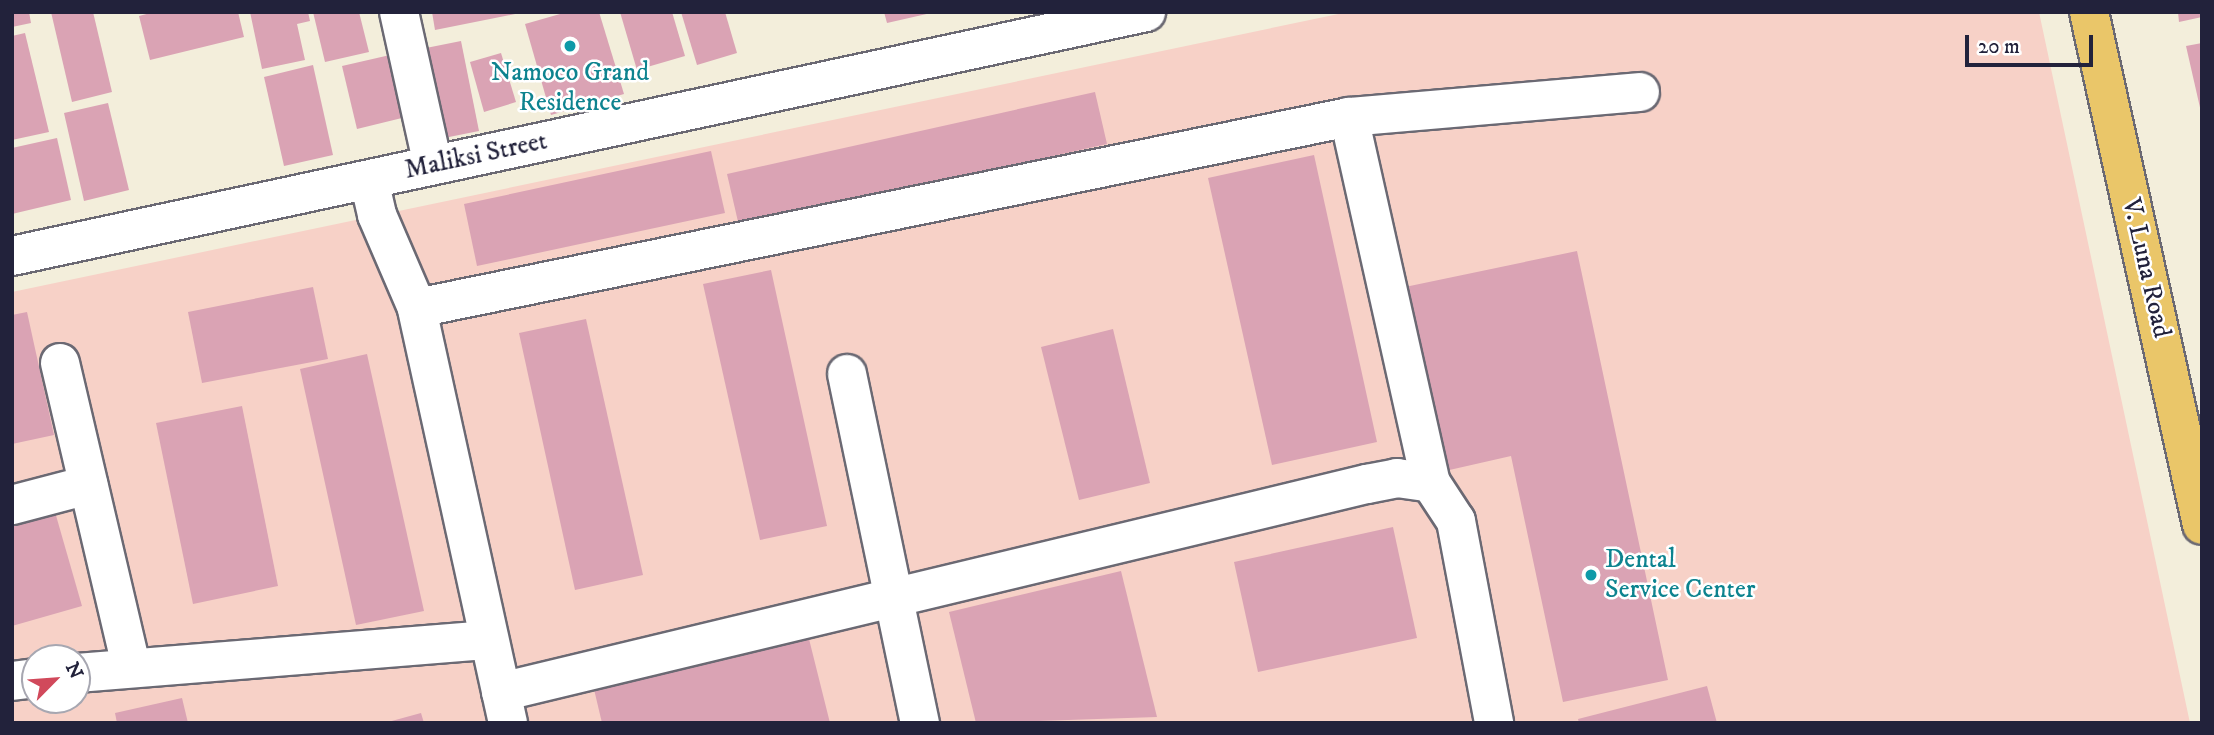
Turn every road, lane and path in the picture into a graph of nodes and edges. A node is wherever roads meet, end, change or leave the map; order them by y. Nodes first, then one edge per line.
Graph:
1 (399, 12) edge
2 (1146, 12) edge
3 (2089, 12) edge
4 (1640, 92) dead end
5 (1349, 117) junction
6 (433, 165) junction
7 (369, 180) junction
8 (12, 256) edge
9 (417, 308) junction
10 (60, 363) dead end
11 (847, 374) dead end
12 (2190, 410) edge
13 (1431, 483) junction
14 (88, 485) junction
15 (12, 505) edge
16 (2201, 520) edge
17 (895, 596) junction
18 (489, 640) junction
19 (131, 666) junction
20 (91, 671) edge
21 (505, 707) edge
22 (1489, 722) edge
23 (920, 723) edge

1 - 6 street
2 - 6 street, Maliksi Street
3 - 12 main road, V. Luna Road
4 - 5 street
5 - 9 street
5 - 13 street
6 - 7 street, Maliksi Street
7 - 8 street, Maliksi Street
7 - 9 street
9 - 18 street
10 - 14 street
11 - 17 street
12 - 16 main road, V. Luna Road
13 - 17 street
13 - 22 street
14 - 15 street
14 - 19 street
17 - 21 street
17 - 23 street
18 - 19 street
18 - 21 street
19 - 20 street

